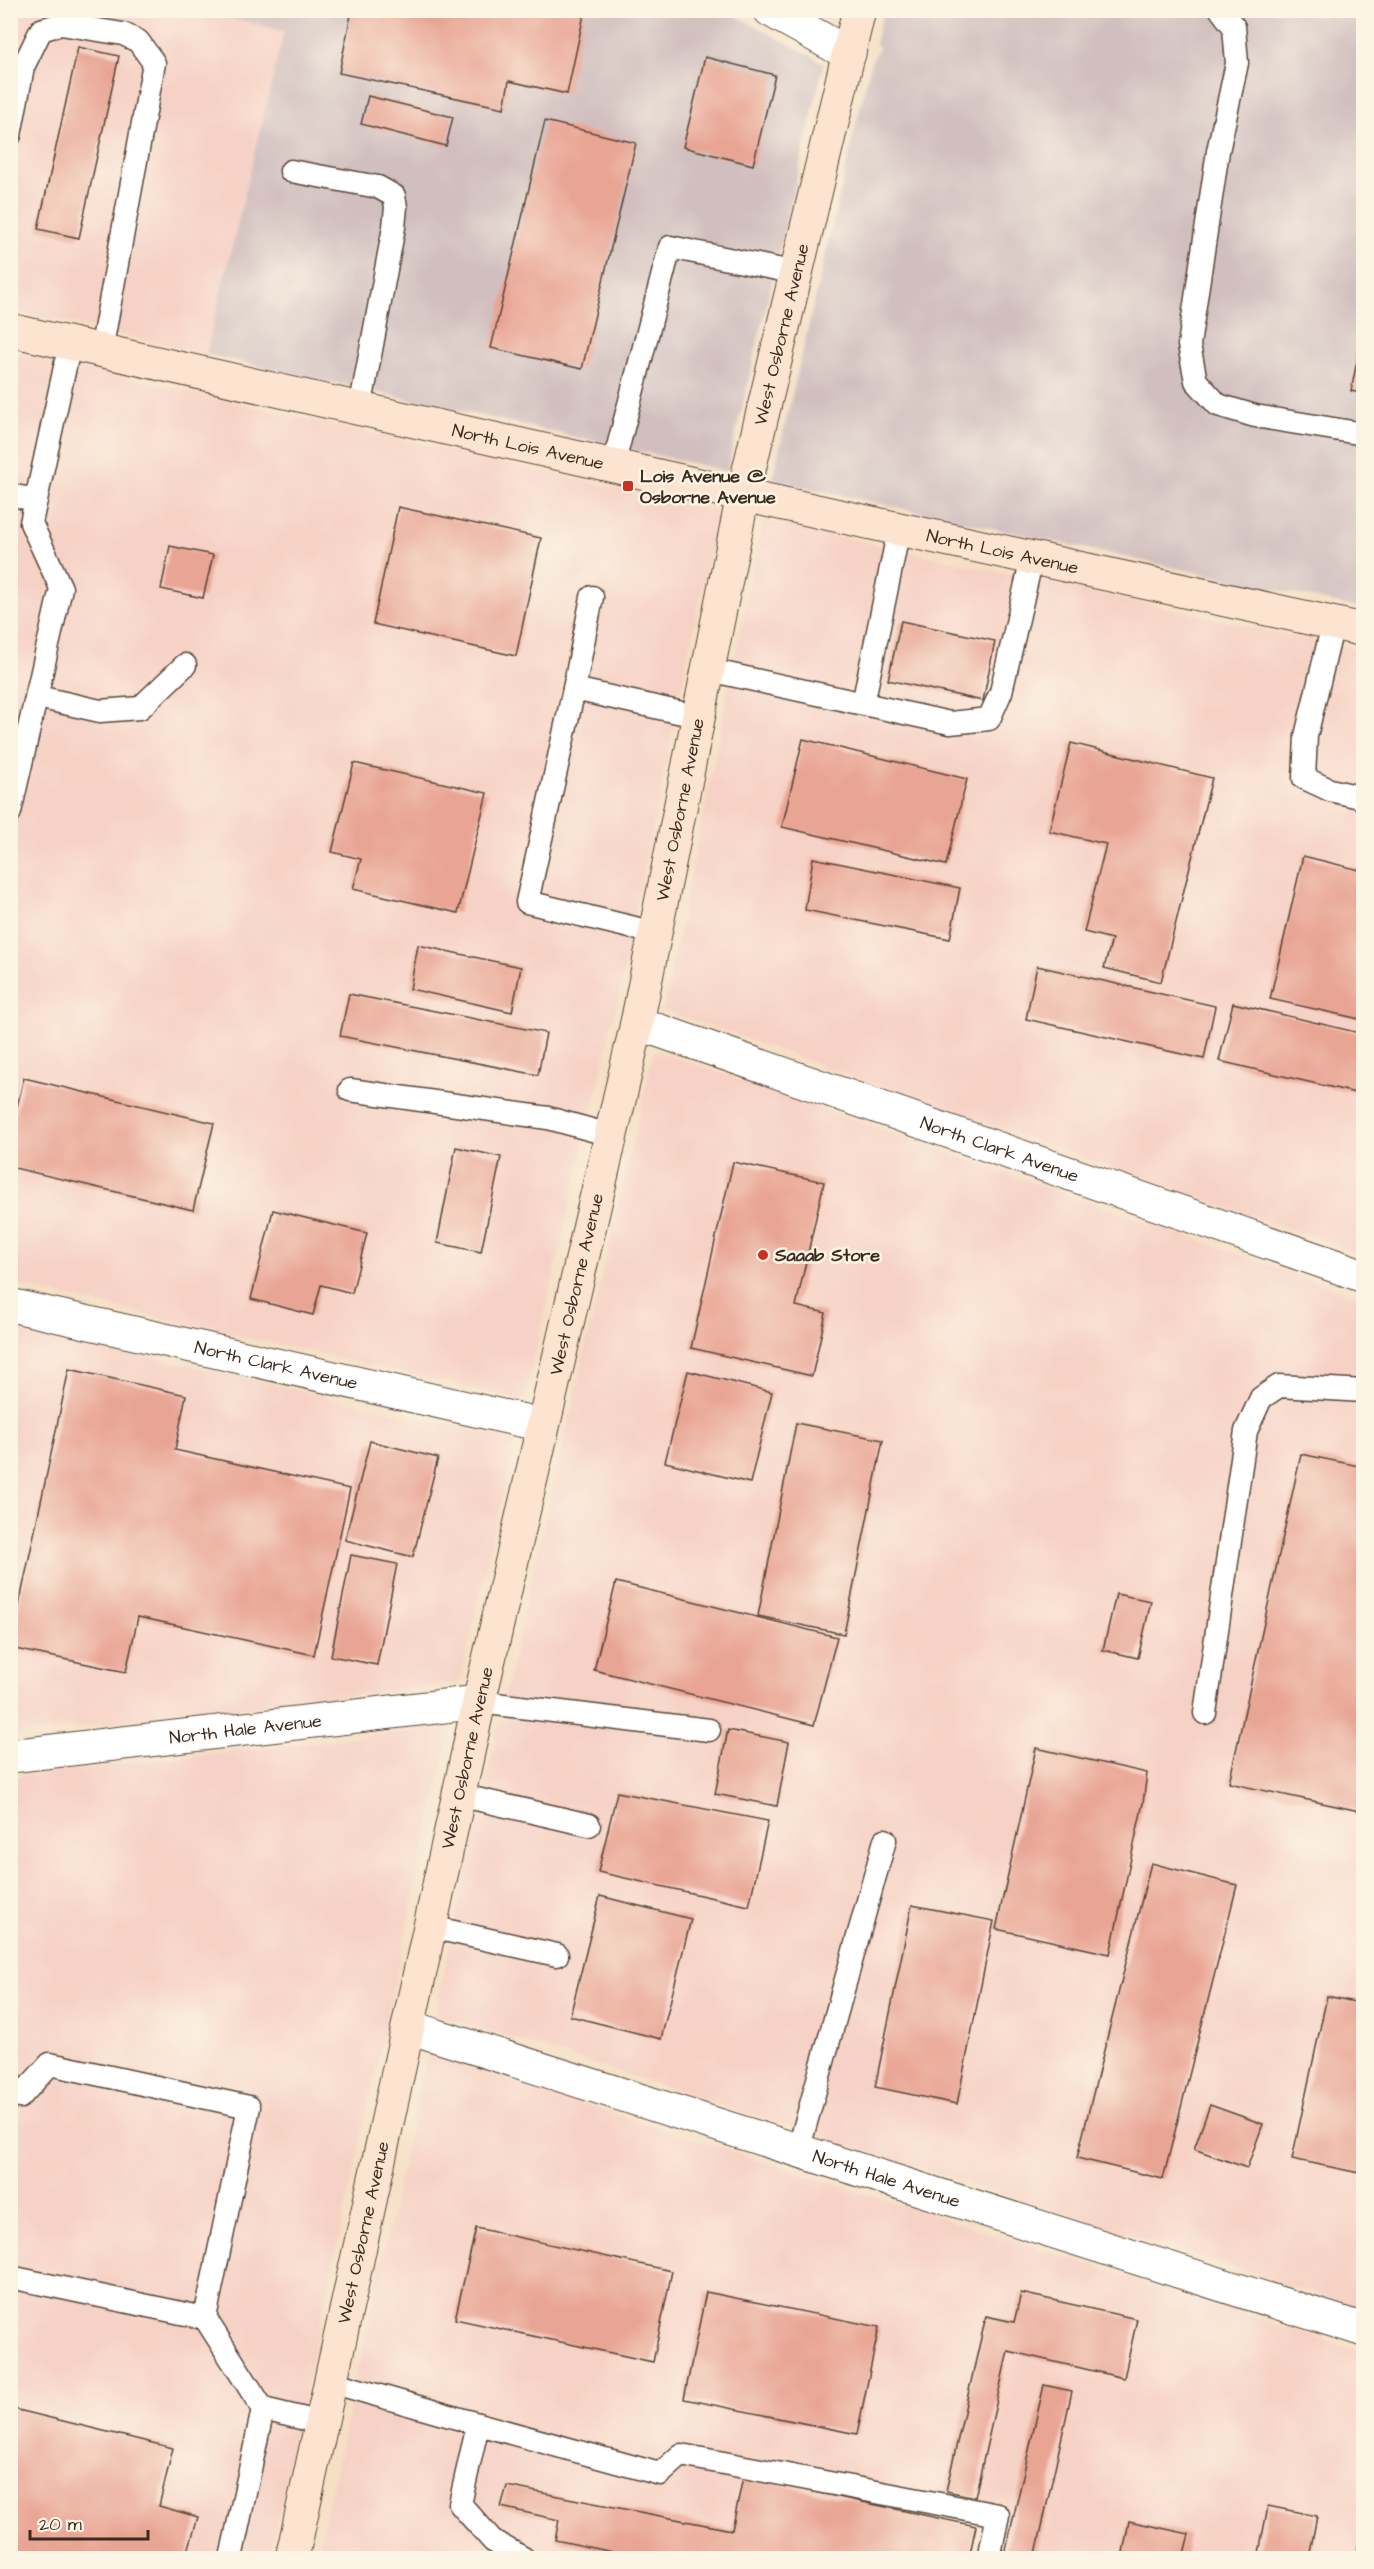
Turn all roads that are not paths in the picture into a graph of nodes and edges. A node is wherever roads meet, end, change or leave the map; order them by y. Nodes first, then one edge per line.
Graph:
1 (770, 10) edge
2 (859, 10) edge
3 (1221, 10) edge
4 (849, 54) junction
5 (10, 135) edge
6 (291, 171) dead end
7 (797, 273) junction
8 (10, 330) edge
9 (70, 344) junction
10 (101, 351) junction
11 (360, 409) junction
12 (1364, 434) edge
13 (613, 466) junction
14 (10, 495) edge
15 (743, 495) junction
16 (36, 500) junction
17 (898, 529) junction
18 (1032, 558) junction
19 (592, 597) dead end
20 (1348, 627) edge
21 (185, 665) dead end
22 (709, 670) junction
23 (574, 689) junction
24 (38, 697) junction
25 (863, 704) junction
26 (700, 717) junction
27 (1364, 798) edge
28 (10, 812) edge
29 (655, 933) junction
30 (637, 1023) junction
31 (350, 1090) dead end
32 (610, 1135) junction
33 (1364, 1276) edge
34 (10, 1305) edge
35 (1364, 1391) edge
36 (542, 1425) junction
37 (479, 1702) junction
38 (1205, 1713) dead end
39 (709, 1730) dead end
40 (10, 1756) edge
41 (459, 1795) junction
42 (589, 1825) dead end
43 (885, 1840) dead end
44 (431, 1927) junction
45 (557, 1955) dead end
46 (409, 2027) junction
47 (10, 2095) edge
48 (798, 2151) junction
49 (10, 2277) edge
50 (205, 2318) junction
51 (1364, 2330) edge
52 (331, 2382) junction
53 (263, 2409) junction
54 (322, 2423) junction
55 (477, 2424) junction
56 (231, 2559) edge
57 (292, 2559) edge
58 (524, 2559) edge
59 (989, 2559) edge

1 - 4 street
2 - 4 street, West Osborne Avenue
3 - 12 lane
4 - 7 street, West Osborne Avenue
5 - 10 lane
6 - 11 lane
7 - 13 lane
7 - 15 street, West Osborne Avenue
8 - 9 street, North Lois Avenue
9 - 10 street, North Lois Avenue
9 - 16 lane
10 - 11 street, North Lois Avenue
11 - 13 street, North Lois Avenue
13 - 15 street, North Lois Avenue
14 - 16 lane
15 - 17 street, North Lois Avenue
15 - 22 street, West Osborne Avenue
16 - 24 lane
17 - 18 street, North Lois Avenue
17 - 25 lane
18 - 20 street, North Lois Avenue
18 - 25 lane
19 - 23 lane
20 - 27 lane
21 - 24 lane
22 - 25 lane
22 - 26 street, West Osborne Avenue
23 - 26 lane
23 - 29 lane
24 - 28 lane
26 - 29 street, West Osborne Avenue
29 - 30 street, West Osborne Avenue
30 - 32 street, West Osborne Avenue
30 - 33 street, North Clark Avenue
31 - 32 lane
32 - 36 street, West Osborne Avenue
34 - 36 street, North Clark Avenue
35 - 38 lane
36 - 37 street, West Osborne Avenue
37 - 39 lane
37 - 40 street, North Hale Avenue
37 - 41 street, West Osborne Avenue
41 - 42 lane
41 - 44 street, West Osborne Avenue
43 - 48 lane
44 - 45 lane
44 - 46 street, West Osborne Avenue
46 - 48 street, North Hale Avenue
46 - 52 street, West Osborne Avenue
47 - 50 lane
48 - 51 street, North Hale Avenue
49 - 50 lane
50 - 53 lane
52 - 54 street, West Osborne Avenue
52 - 55 lane
53 - 54 lane
53 - 56 lane
54 - 57 street, West Osborne Avenue
55 - 58 lane
55 - 59 lane

